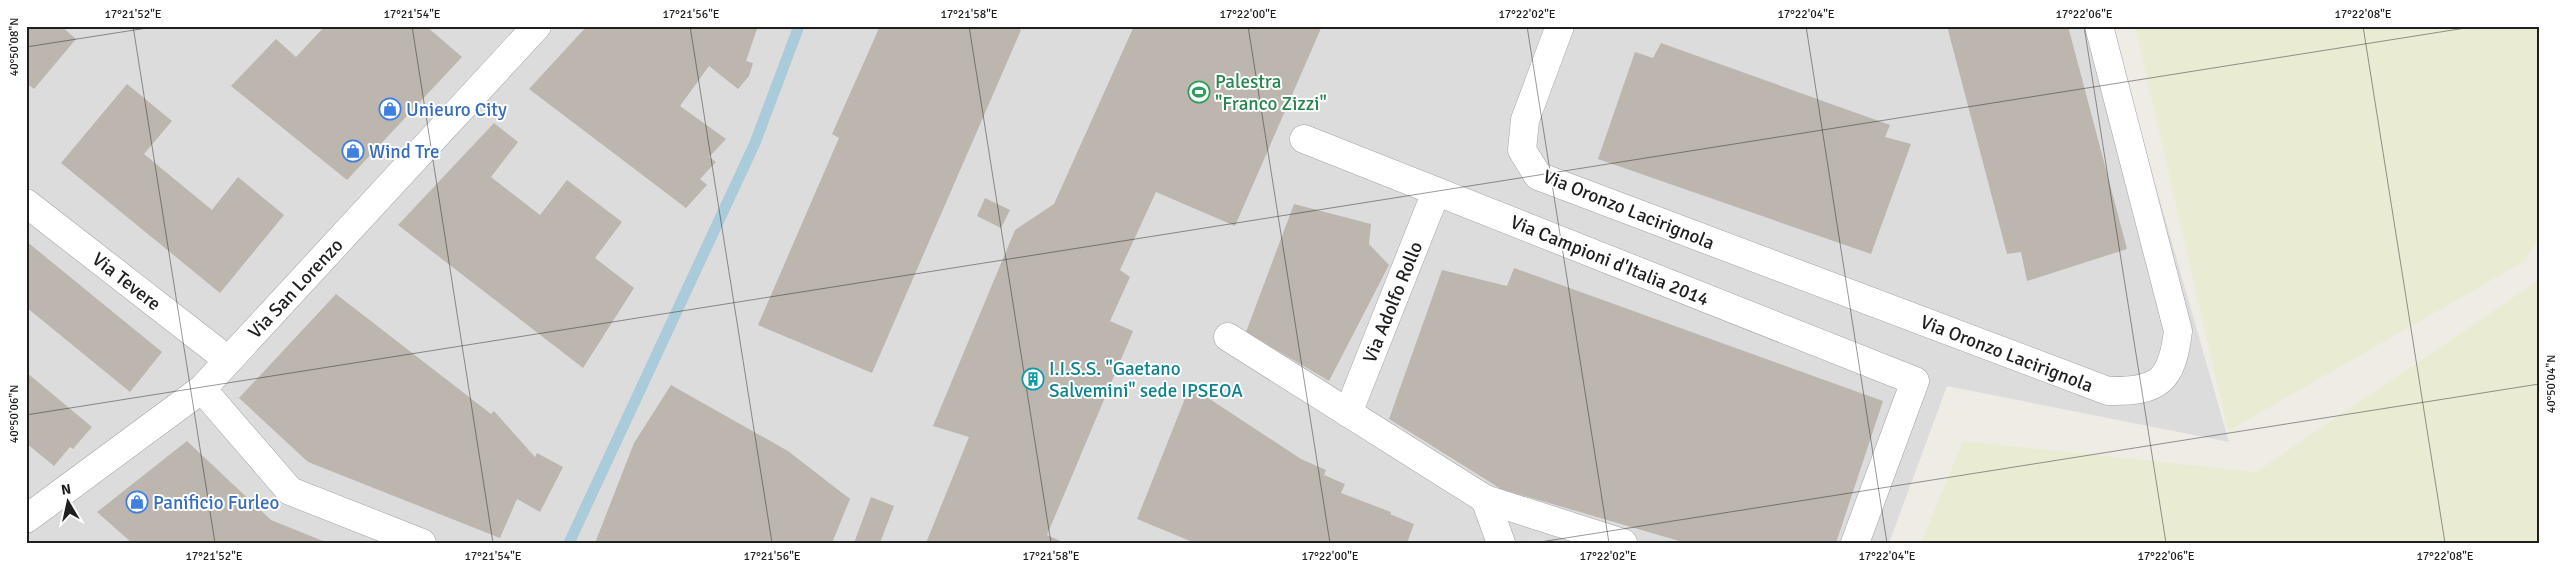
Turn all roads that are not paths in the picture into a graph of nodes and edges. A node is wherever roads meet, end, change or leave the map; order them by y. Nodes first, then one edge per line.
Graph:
1 (537, 26) edge
2 (1560, 26) edge
3 (2099, 26) edge
4 (1304, 139) dead end
5 (1436, 192) junction
6 (26, 203) edge
7 (1228, 337) dead end
8 (228, 360) junction
9 (202, 389) junction
10 (1348, 413) junction
11 (1485, 499) junction
12 (26, 519) edge
13 (422, 543) edge
14 (1501, 543) edge
15 (1623, 543) edge
16 (1855, 543) edge

1 - 8 street, Via San Lorenzo
2 - 3 street, Via Oronzo Lacirignola
4 - 5 street, Via Campioni d'Italia 2014
5 - 10 street, Via Adolfo Rollo
5 - 16 street, Via Campioni d'Italia 2014
6 - 8 street, Via Tevere
7 - 10 street
8 - 9 street, Via San Lorenzo
9 - 12 street, Via San Lorenzo
9 - 13 street
10 - 11 street
11 - 14 street
11 - 15 street

